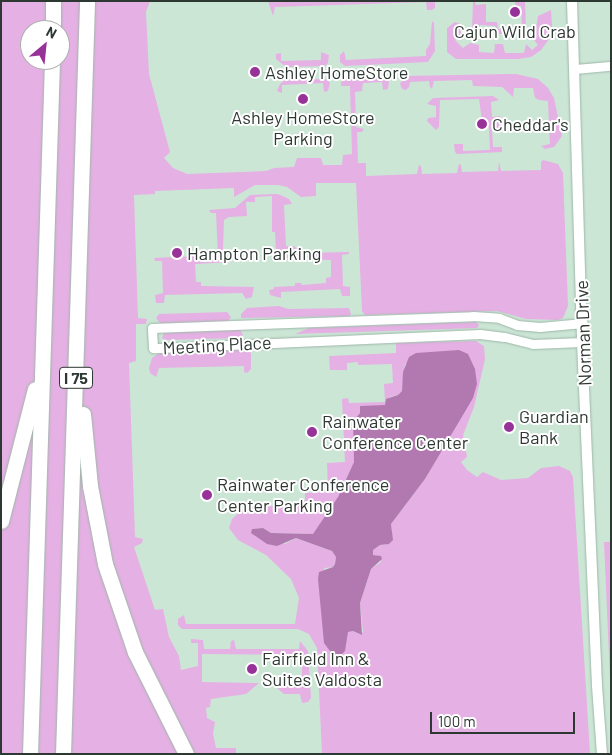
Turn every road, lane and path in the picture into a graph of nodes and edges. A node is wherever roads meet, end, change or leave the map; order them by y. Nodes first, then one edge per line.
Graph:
1 (53, 1) edge
2 (87, 1) edge
3 (572, 1) edge
4 (52, 20) edge
5 (611, 66) edge
6 (574, 69) junction
7 (52, 70) edge
8 (583, 322) junction
9 (78, 339) junction
10 (582, 342) junction
11 (42, 356) junction
12 (1, 521) edge
13 (30, 754) edge
14 (63, 754) edge
15 (186, 754) edge
16 (602, 754) edge

1 - 4 highway
2 - 9 highway, I 75
3 - 6 street, Norman Drive
5 - 6 street
6 - 8 street, Norman Drive
7 - 11 highway, I 75
8 - 10 street, Norman Drive
8 - 10 street, Meeting Place
9 - 14 highway, I 75
9 - 15 highway
10 - 16 street, Norman Drive
11 - 12 highway
11 - 13 highway, I 75

